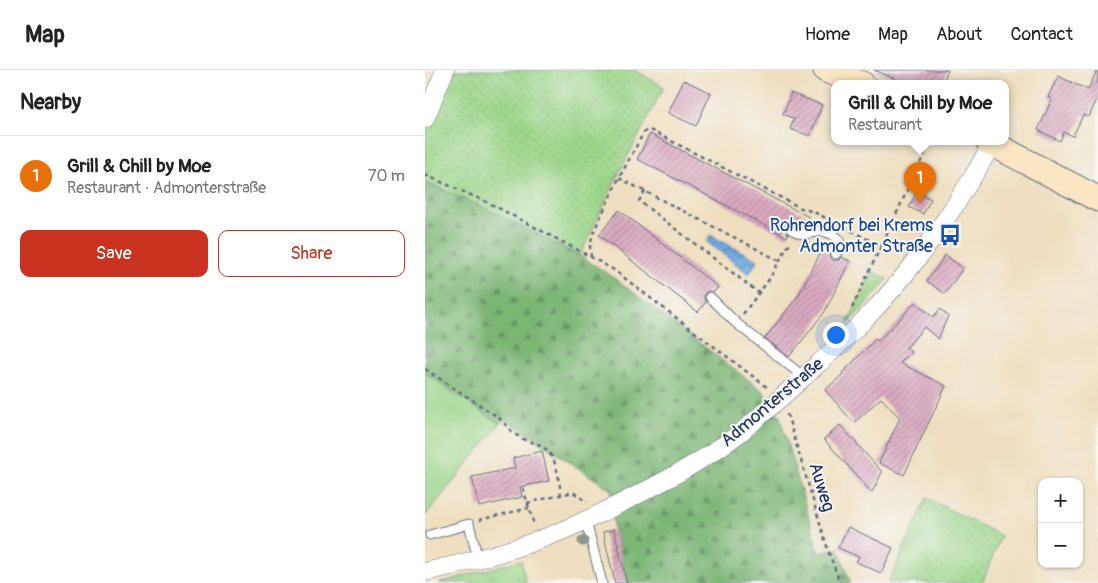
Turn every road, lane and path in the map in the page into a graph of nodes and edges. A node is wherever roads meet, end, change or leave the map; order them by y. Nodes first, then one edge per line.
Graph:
1 (445, 70) edge
2 (826, 70) edge
3 (852, 80) edge
4 (425, 119) edge
5 (928, 145) edge
6 (990, 145) edge
7 (995, 145) edge
8 (425, 175) edge
9 (619, 178) junction
10 (645, 191) junction
11 (1098, 199) edge
12 (831, 220) dead end
13 (839, 224) dead end
14 (791, 229) dead end
15 (795, 243) dead end
16 (881, 246) junction
17 (836, 254) dead end
18 (591, 257) junction
19 (780, 261) junction
20 (759, 293) junction
21 (710, 298) dead end
22 (849, 312) dead end
23 (736, 323) junction
24 (425, 369) edge
25 (804, 377) junction
26 (776, 394) junction
27 (523, 488) dead end
28 (561, 495) junction
29 (527, 503) junction
30 (529, 508) junction
31 (588, 513) junction
32 (469, 524) junction
33 (535, 529) dead end
34 (430, 535) dead end
35 (479, 559) junction
36 (425, 572) edge
37 (601, 583) edge
38 (840, 583) edge

1 - 4 street
2 - 3 main road
5 - 16 path
6 - 25 street, Admonterstraße
7 - 11 main road
8 - 18 path, Admonterstraße
9 - 10 path
9 - 12 path
9 - 18 path
10 - 19 path
10 - 20 path
13 - 16 path
14 - 17 lane
15 - 19 path
16 - 22 path
18 - 26 path, Admonterstraße
19 - 20 path
20 - 23 path
21 - 23 lane
23 - 25 lane
24 - 28 path
25 - 26 street, Admonterstraße
26 - 31 street, Admonterstraße
26 - 38 path, Auweg
27 - 29 path
28 - 29 path
28 - 31 path
29 - 30 path
30 - 32 path
30 - 33 path
31 - 35 street, Admonterstraße
31 - 37 lane
32 - 34 lane
32 - 35 lane
35 - 36 street, Admonterstraße

